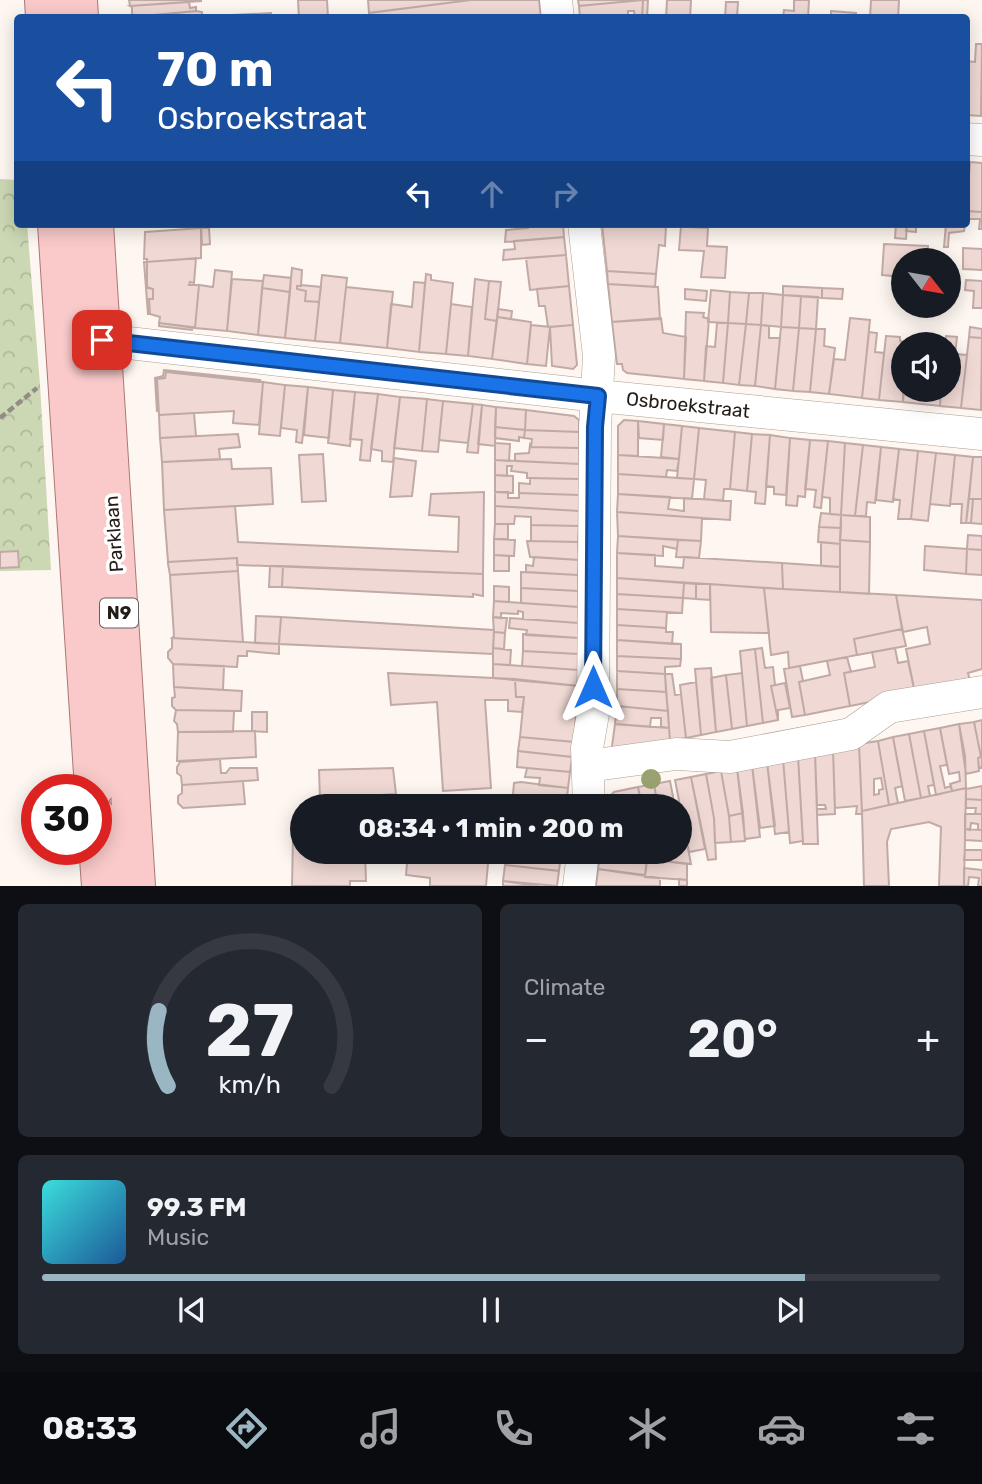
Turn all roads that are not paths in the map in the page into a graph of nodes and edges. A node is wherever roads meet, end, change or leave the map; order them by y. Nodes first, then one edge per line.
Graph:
1 (57, 228) edge
2 (94, 228) edge
3 (584, 228) edge
4 (102, 340) junction
5 (598, 396) junction
6 (982, 434) edge
7 (982, 692) edge
8 (588, 766) junction
9 (93, 774) edge
10 (589, 794) edge
11 (582, 864) edge
12 (100, 865) edge
13 (101, 886) edge
14 (136, 886) edge
15 (579, 886) edge

1 - 9 main road, Parklaan / N9
2 - 4 main road, Parklaan / N9
3 - 5 street
4 - 5 street, Osbroekstraat
4 - 14 main road, Parklaan / N9
5 - 6 street, Osbroekstraat
5 - 8 street
7 - 8 street
8 - 10 street
11 - 15 street
12 - 13 main road

